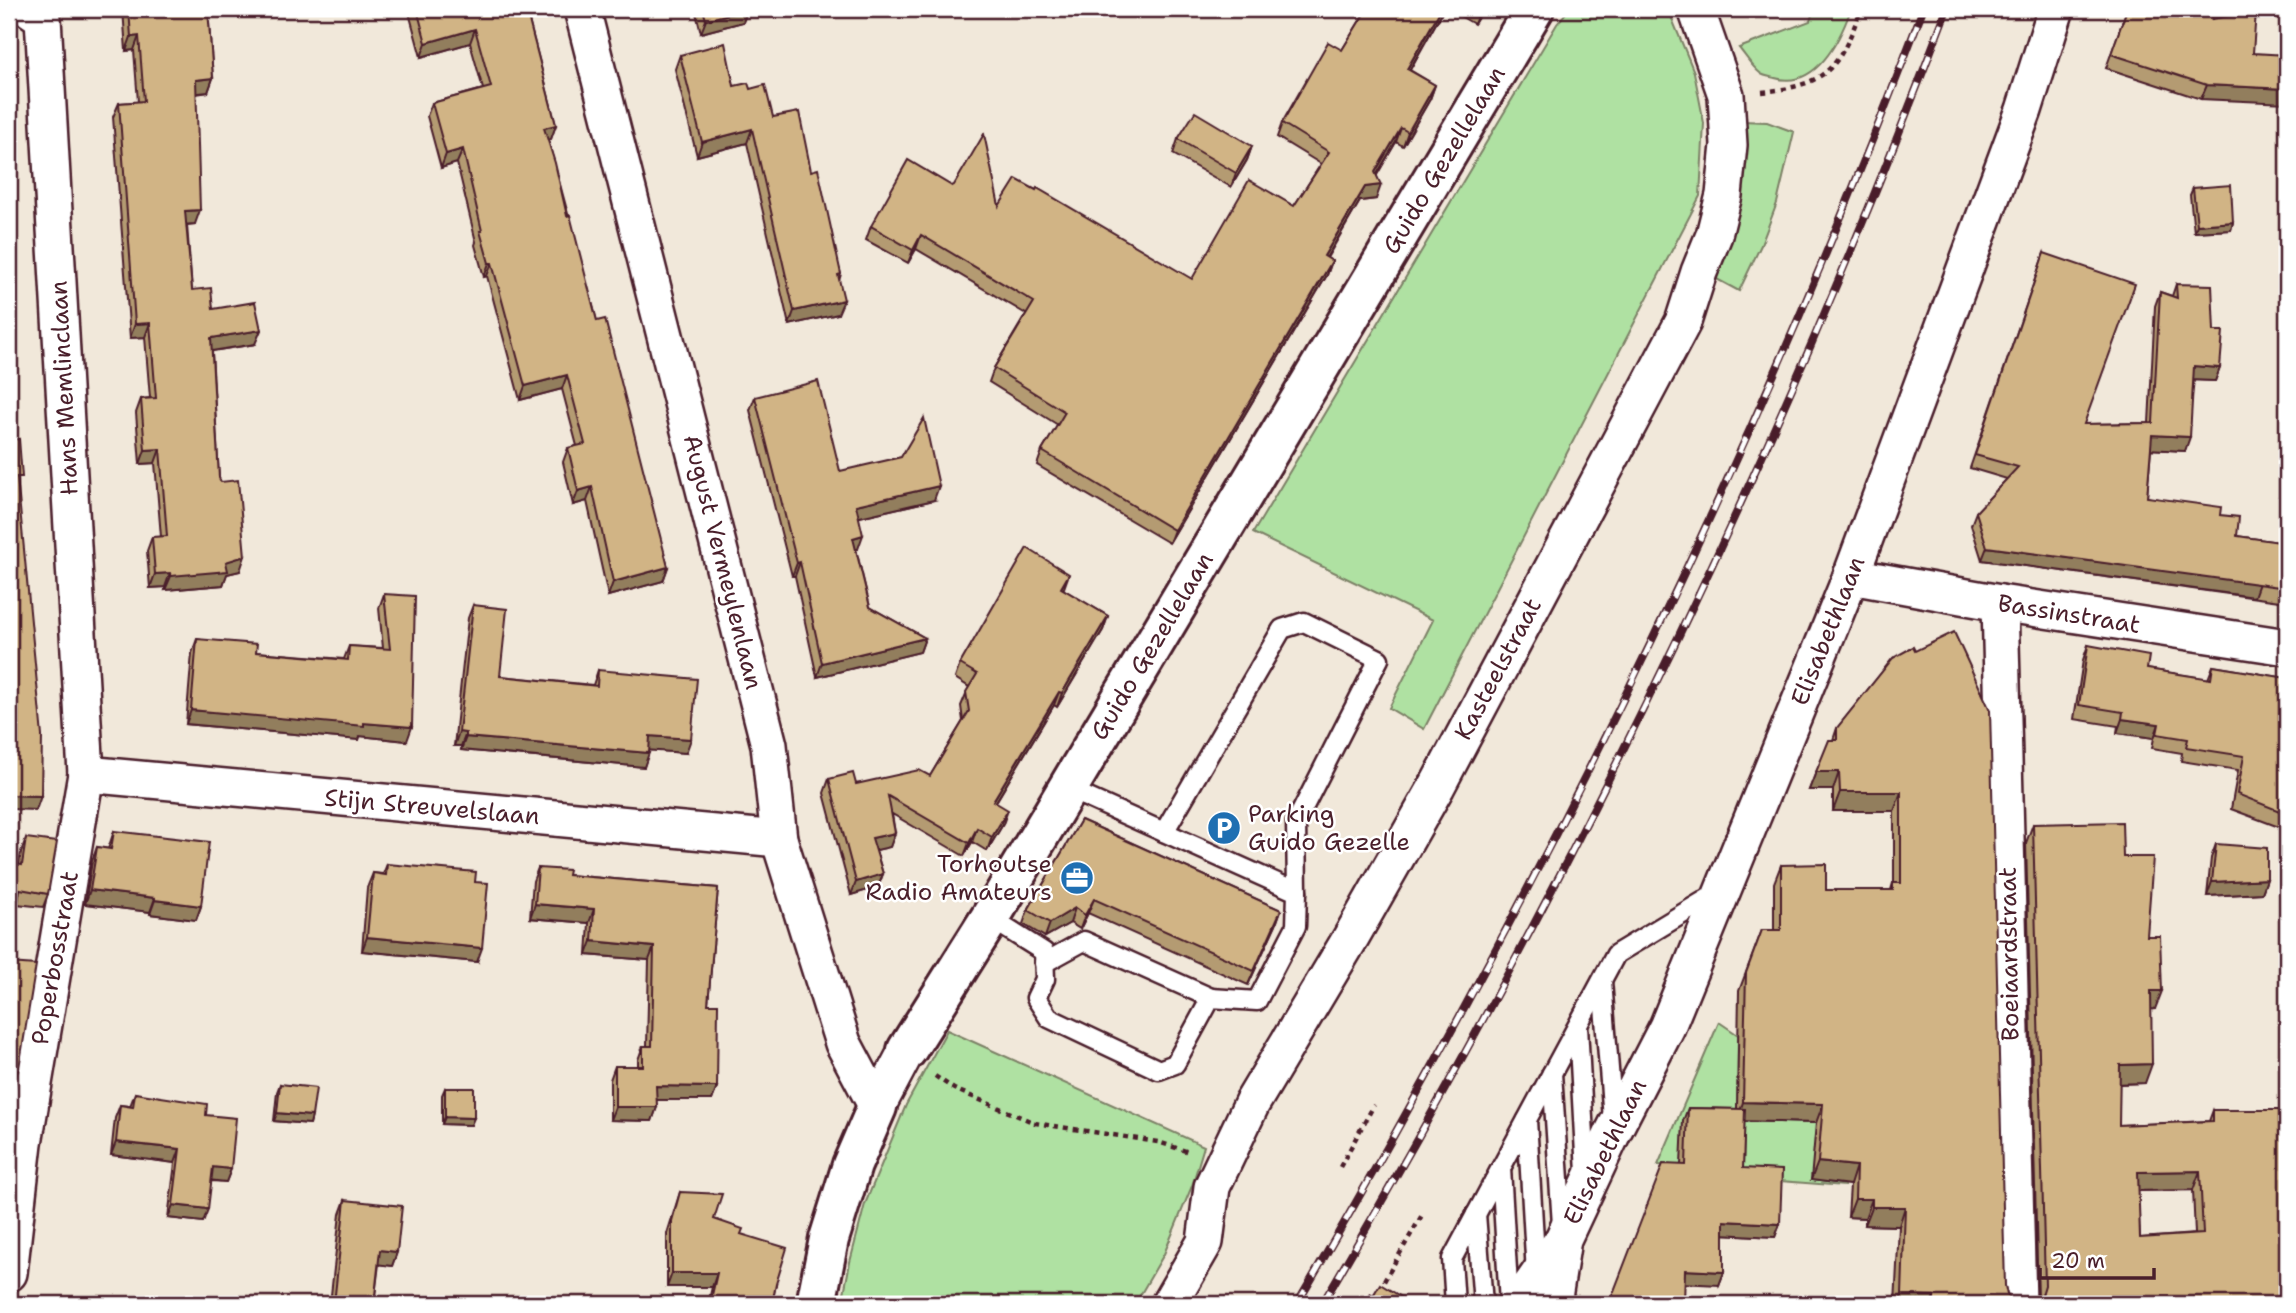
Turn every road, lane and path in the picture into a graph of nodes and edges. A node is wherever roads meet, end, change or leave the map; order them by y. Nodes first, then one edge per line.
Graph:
1 (30, 9) edge
2 (582, 9) edge
3 (1534, 9) edge
4 (1696, 9) edge
5 (1861, 9) edge
6 (2056, 9) edge
7 (1726, 95) junction
8 (1851, 576) junction
9 (2000, 603) junction
10 (2287, 646) edge
11 (86, 774) junction
12 (1066, 788) junction
13 (1164, 832) junction
14 (779, 839) junction
15 (1723, 890) junction
16 (1297, 892) junction
17 (990, 918) junction
18 (1044, 963) junction
19 (1602, 981) junction
20 (1211, 998) junction
21 (1578, 1026) junction
22 (907, 1050) junction
23 (1552, 1073) junction
24 (1374, 1105) dead end
25 (877, 1107) junction
26 (1527, 1120) junction
27 (1614, 1130) junction
28 (17, 1139) edge
29 (1223, 1162) junction
30 (1340, 1167) dead end
31 (1501, 1167) junction
32 (1587, 1187) junction
33 (1476, 1214) junction
34 (1422, 1215) dead end
35 (1563, 1239) junction
36 (9, 1273) edge
37 (1536, 1296) edge
38 (816, 1304) edge
39 (1168, 1304) edge
40 (1386, 1304) edge
41 (1455, 1304) edge
42 (1483, 1304) edge
43 (1509, 1304) edge
44 (2018, 1304) edge

1 - 11 street, Hans Memlinclaan
2 - 14 street, August Vermeylenlaan
3 - 12 street, Guido Gezellelaan
4 - 7 street, Kasteelstraat
5 - 7 path
6 - 8 street, Elisabethlaan
7 - 29 street, Kasteelstraat
8 - 9 street, Bassinstraat
8 - 15 street, Elisabethlaan
9 - 10 street, Bassinstraat
9 - 44 street, Boeiaardstraat
11 - 14 street, Stijn Streuvelslaan
11 - 28 street, Poperbosstraat
12 - 13 lane
12 - 17 street, Guido Gezellelaan
13 - 16 lane
13 - 16 lane
14 - 25 street, August Vermeylenlaan
15 - 19 lane
15 - 27 street, Elisabethlaan
16 - 20 lane
17 - 18 lane
17 - 22 street, Guido Gezellelaan
18 - 20 lane
18 - 20 lane
19 - 21 lane
19 - 27 lane
21 - 23 lane
21 - 32 lane
22 - 25 street, Guido Gezellelaan
22 - 29 path
23 - 26 lane
23 - 35 lane
24 - 30 path
25 - 38 street, Guido Gezellelaan
26 - 31 lane
26 - 37 lane
27 - 32 street, Elisabethlaan
28 - 36 street, Poperbosstraat
29 - 39 street, Kasteelstraat
31 - 33 lane
31 - 43 lane
32 - 35 street, Elisabethlaan
33 - 41 lane
33 - 42 lane
34 - 40 path
35 - 37 street, Elisabethlaan

